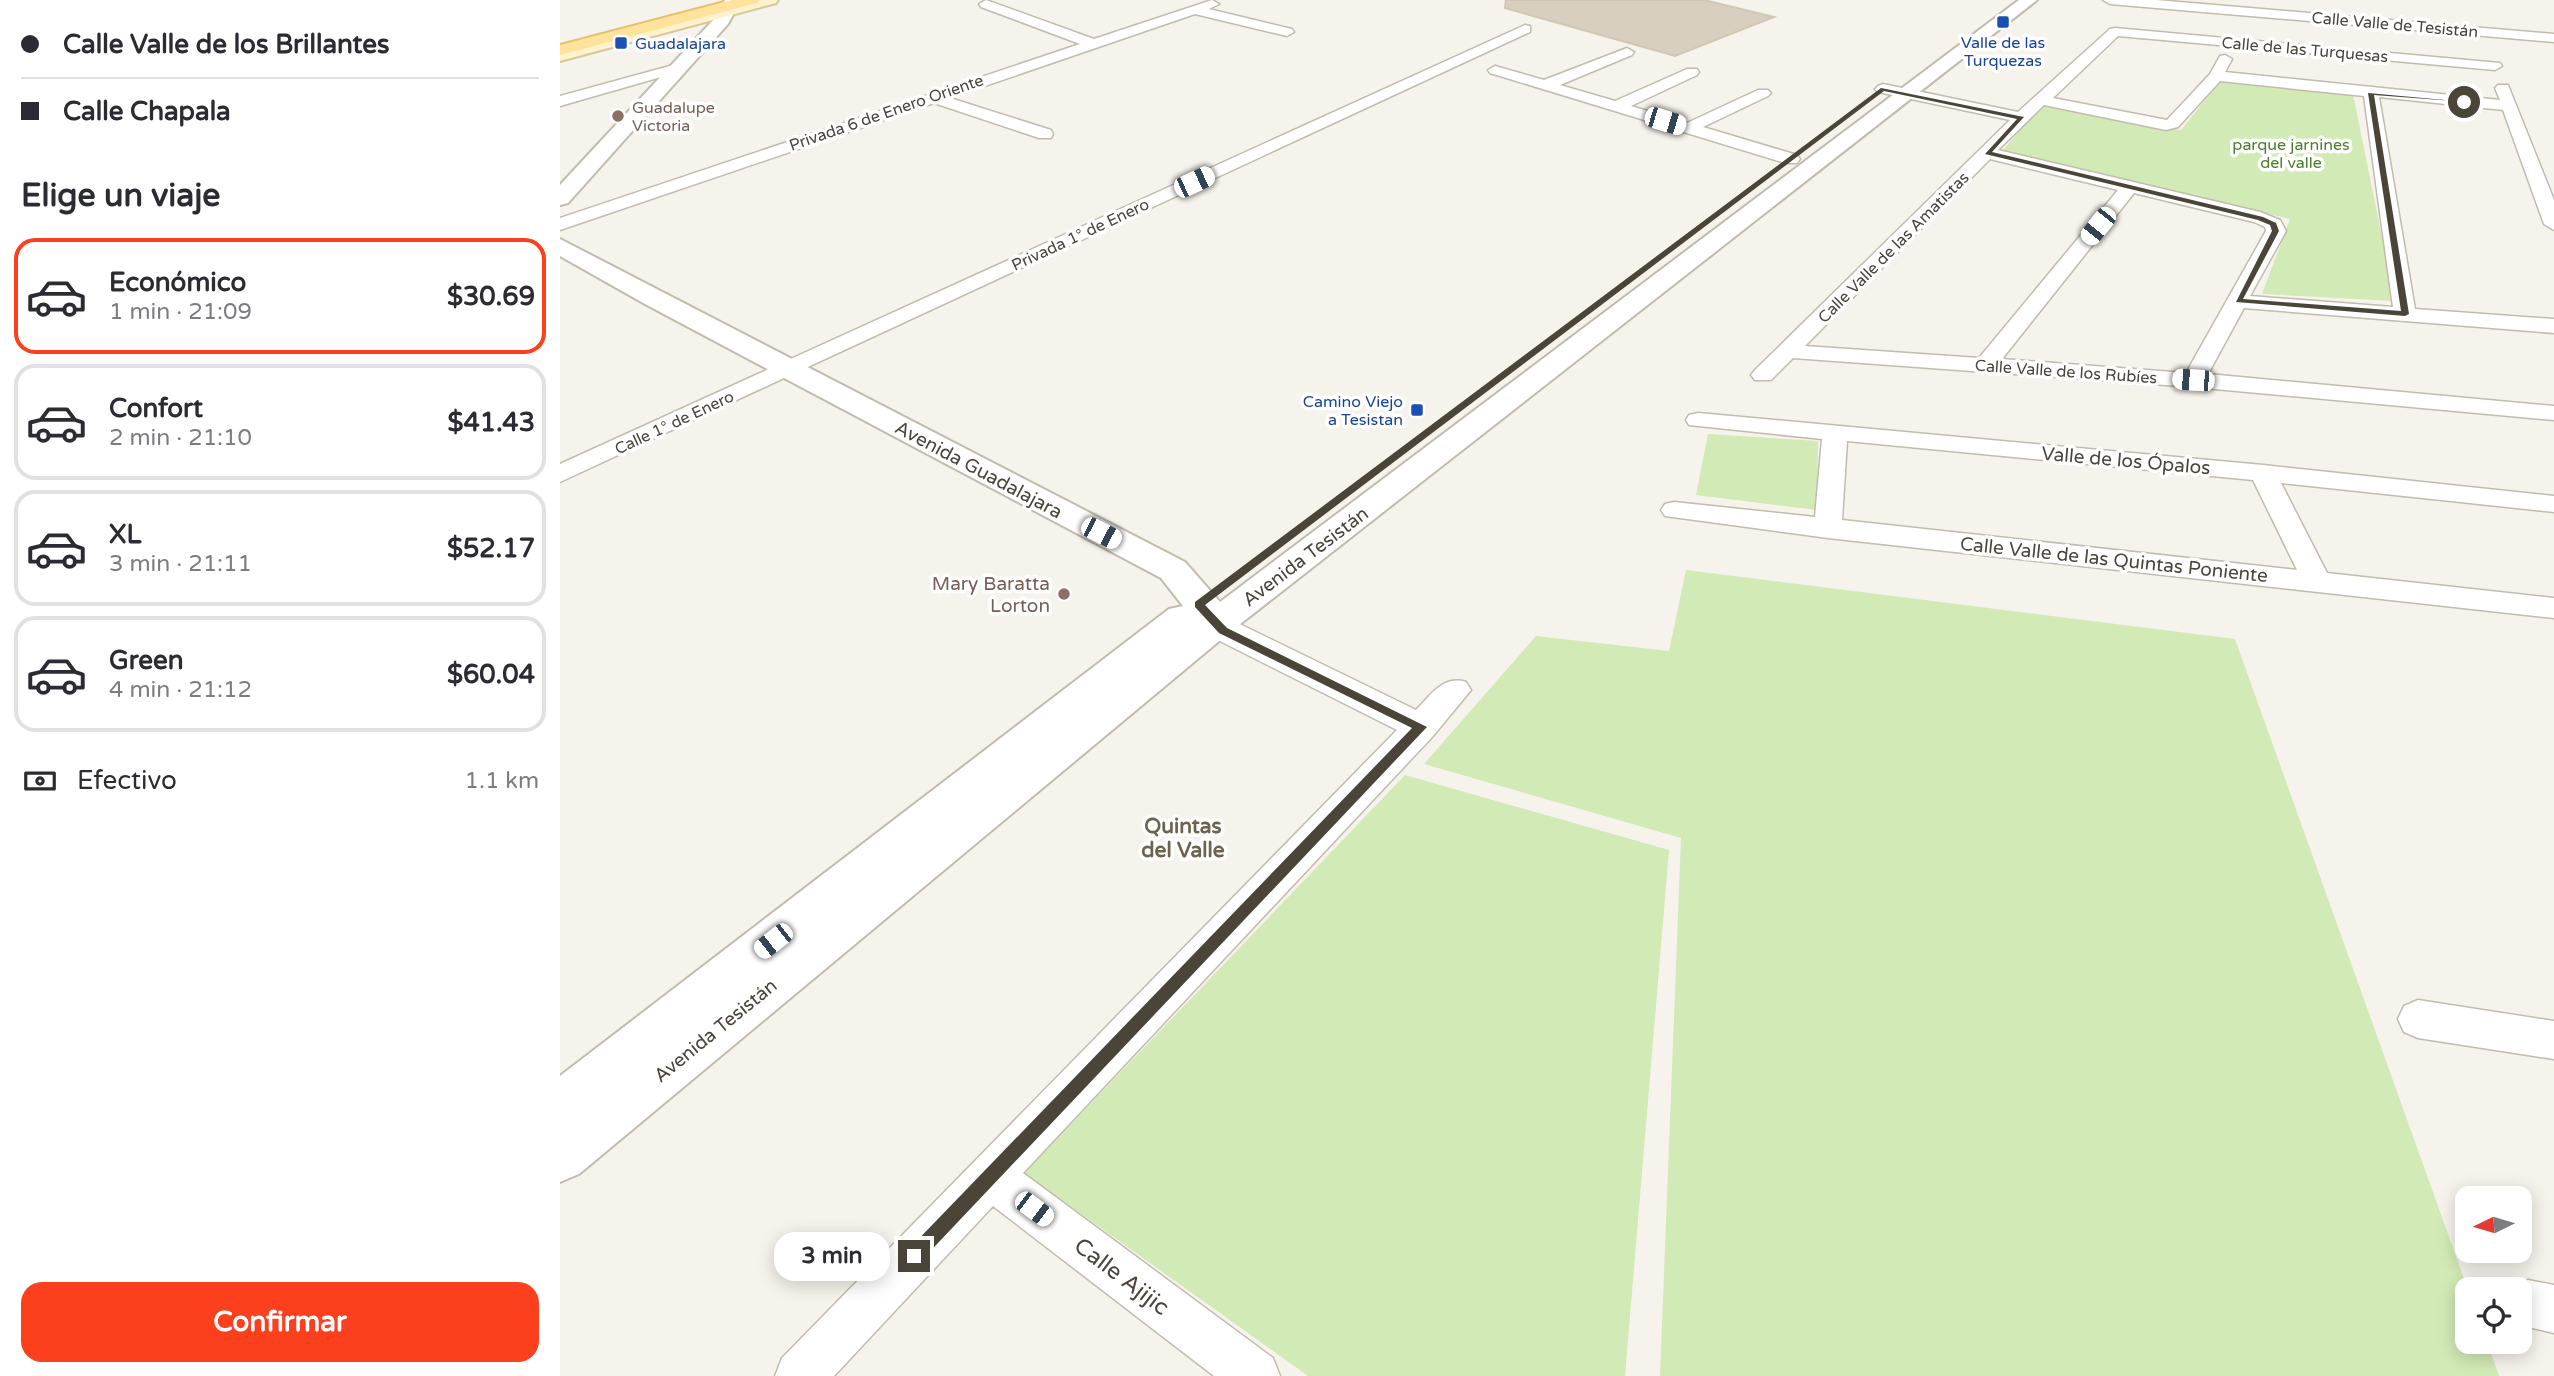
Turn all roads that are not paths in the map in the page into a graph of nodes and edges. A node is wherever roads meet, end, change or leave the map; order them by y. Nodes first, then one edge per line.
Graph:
1 (705, 0) edge
2 (770, 0) edge
3 (1998, 0) edge
4 (2029, 0) edge
5 (2110, 0) edge
6 (2181, 0) edge
7 (986, 4) dead end
8 (1213, 4) dead end
9 (737, 5) edge
10 (1194, 10) junction
11 (1525, 29) dead end
12 (1287, 32) dead end
13 (2115, 32) joint
14 (2554, 32) edge
15 (2554, 38) edge
16 (560, 41) edge
17 (1091, 43) junction
18 (2234, 43) junction
19 (2488, 49) dead end
20 (560, 50) edge
21 (1627, 52) dead end
22 (560, 56) edge
23 (2494, 66) junction
24 (677, 68) junction
25 (1495, 70) dead end
26 (1692, 72) dead end
27 (2216, 76) junction
28 (1545, 85) junction
29 (1763, 93) dead end
30 (2371, 93) junction
31 (1891, 94) junction
32 (932, 97) junction
33 (2041, 100) junction
34 (560, 101) edge
35 (1617, 106) junction
36 (2511, 106) junction
37 (2018, 122) junction
38 (1689, 128) junction
39 (1045, 134) dead end
40 (1988, 153) junction
41 (1791, 159) junction
42 (2130, 187) junction
43 (560, 198) edge
44 (2549, 200) edge
45 (560, 224) edge
46 (2554, 224) edge
47 (560, 246) edge
48 (2238, 301) junction
49 (2405, 314) junction
50 (2554, 326) edge
51 (1787, 351) junction
52 (1986, 364) junction
53 (789, 370) junction
54 (1763, 375) dead end
55 (2193, 380) junction
56 (2554, 413) edge
57 (1698, 420) dead end
58 (1835, 433) junction
59 (2263, 473) junction
60 (560, 474) edge
61 (2554, 505) edge
62 (1674, 510) dead end
63 (1828, 529) junction
64 (2316, 580) junction
65 (2554, 608) edge
66 (1208, 614) junction
67 (1455, 690) dead end
68 (1421, 727) junction
69 (2418, 1019) dead end
70 (2554, 1040) edge
71 (560, 1110) edge
72 (560, 1155) edge
73 (990, 1176) junction
74 (800, 1376) edge
75 (1255, 1376) edge

1 - 16 main road
2 - 9 main road
3 - 31 street, Avenida Tesistán
4 - 31 street, Avenida Tesistán
5 - 15 street, Calle Valle de Tesistán
6 - 14 street, Calle Valle de Tesistán
7 - 17 street
8 - 10 street, Privada 6 de Enero Oriente
9 - 16 main road
9 - 20 main road
9 - 22 main road
9 - 24 street
10 - 12 street
10 - 17 street, Privada 6 de Enero Oriente
11 - 53 street, Privada 1° de Enero
13 - 18 street, Calle de las Turquesas
13 - 33 street, Calle Valle de las Amatistas
17 - 32 street, Privada 6 de Enero Oriente
18 - 23 street, Calle de las Turquesas
18 - 27 street
19 - 23 street
21 - 28 street
23 - 36 street
24 - 34 street
24 - 43 street
25 - 28 street
26 - 35 street
27 - 30 street
27 - 33 street
28 - 35 street
29 - 38 street
30 - 36 street
30 - 49 street
31 - 37 street
31 - 41 street, Avenida Tesistán
31 - 66 street, Avenida Tesistán
32 - 39 street
32 - 45 street, Privada 6 de Enero Oriente
33 - 37 street, Calle Valle de las Amatistas
35 - 38 street
36 - 44 street
37 - 40 street, Calle Valle de las Amatistas
38 - 41 street
40 - 42 street
40 - 51 street, Calle Valle de las Amatistas
41 - 66 street, Avenida Tesistán
42 - 48 street
42 - 52 street
44 - 46 street
47 - 53 street, Avenida Guadalajara
48 - 49 street
48 - 55 street
49 - 50 street
51 - 52 street, Calle Valle de los Rubíes
51 - 54 street, Calle Valle de las Amatistas
52 - 55 street, Calle Valle de los Rubíes
53 - 60 street, Calle 1° de Enero
53 - 66 street, Avenida Guadalajara
55 - 56 street, Calle Valle de los Rubíes
57 - 58 street, Valle de los Ópalos
58 - 59 street, Valle de los Ópalos
58 - 63 street
59 - 61 street, Valle de los Ópalos
59 - 64 street
62 - 63 street, Calle Valle de las Quintas Poniente
63 - 64 street, Calle Valle de las Quintas Poniente
64 - 65 street, Calle Valle de las Quintas Poniente
66 - 68 street, Avenida Guadalajara
66 - 71 street, Avenida Tesistán
66 - 72 street, Avenida Tesistán
67 - 68 street
68 - 73 street
69 - 70 street
73 - 74 street
73 - 75 street, Calle Ajijic

